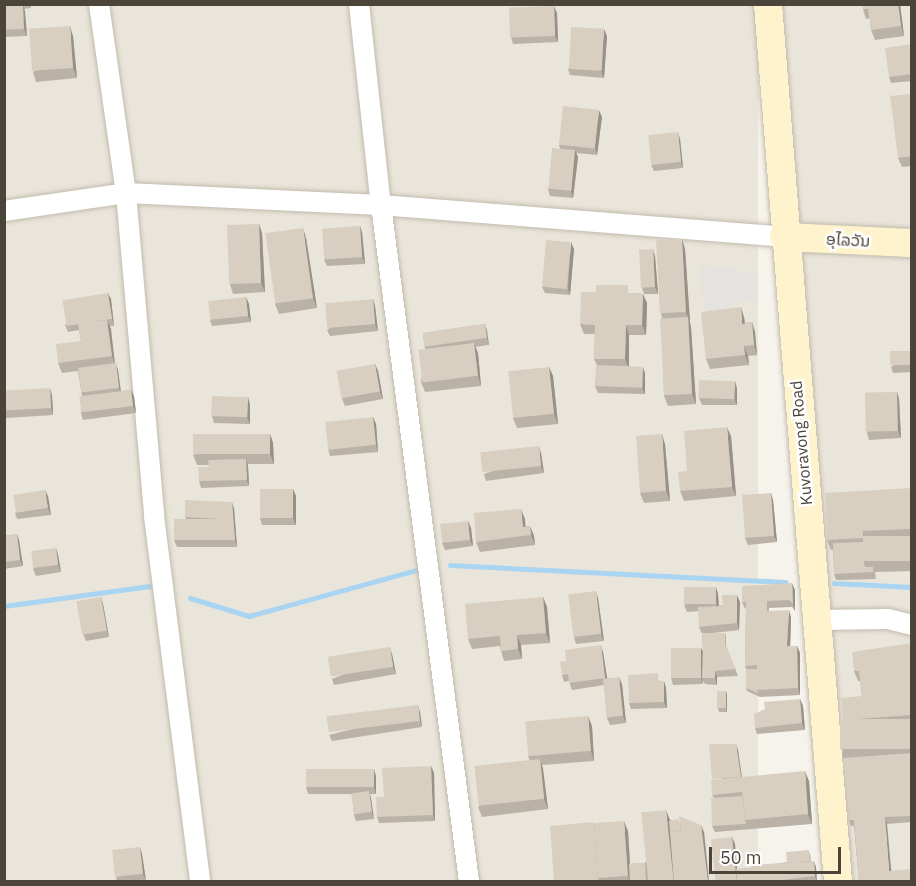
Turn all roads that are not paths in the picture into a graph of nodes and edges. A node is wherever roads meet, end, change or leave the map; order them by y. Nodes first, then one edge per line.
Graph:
1 (99, 4) edge
2 (359, 4) edge
3 (768, 4) edge
4 (126, 193) junction
5 (381, 205) junction
6 (4, 211) edge
7 (784, 237) junction
8 (912, 243) edge
9 (816, 620) junction
10 (912, 625) edge
11 (200, 882) edge
12 (469, 882) edge
13 (838, 882) edge

1 - 4 street
2 - 5 street
3 - 7 street, Kuvoravong Road
4 - 5 street
4 - 6 street
4 - 11 street
5 - 7 street
5 - 12 street
7 - 8 street, ອຸໄລວັນ
7 - 9 street, Kuvoravong Road
9 - 10 street
9 - 13 street, Kuvoravong Road

